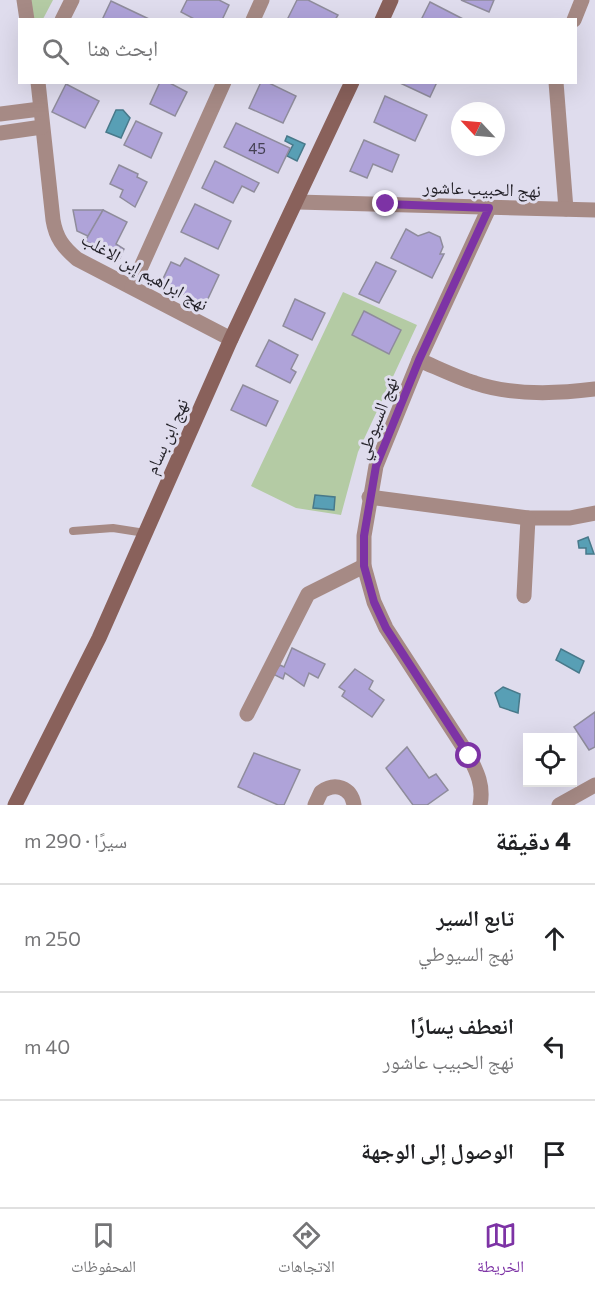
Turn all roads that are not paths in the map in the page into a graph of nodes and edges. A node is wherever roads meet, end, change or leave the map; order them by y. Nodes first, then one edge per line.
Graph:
1 (24, 0) edge
2 (72, 0) edge
3 (262, 0) edge
4 (391, 0) edge
5 (582, 0) edge
6 (27, 18) edge
7 (63, 18) edge
8 (254, 18) edge
9 (383, 18) edge
10 (575, 18) edge
11 (223, 84) edge
12 (351, 84) edge
13 (556, 84) edge
14 (37, 85) edge
15 (40, 109) junction
16 (0, 114) edge
17 (42, 127) junction
18 (0, 133) edge
19 (297, 202) junction
20 (489, 208) junction
21 (566, 209) junction
22 (595, 210) edge
23 (132, 287) junction
24 (231, 339) junction
25 (419, 360) junction
26 (595, 389) edge
27 (369, 497) junction
28 (595, 513) edge
29 (528, 518) junction
30 (73, 531) dead end
31 (145, 534) junction
32 (364, 566) junction
33 (524, 596) dead end
34 (247, 714) dead end
35 (595, 785) edge
36 (354, 802) edge
37 (15, 805) edge
38 (315, 805) edge
39 (369, 805) edge
40 (480, 805) edge
41 (559, 805) edge

1 - 6 street
2 - 7 street
3 - 8 street
4 - 9 street
5 - 10 street
11 - 23 street
12 - 19 street, نهج ابن بسام
13 - 21 street
14 - 15 street, نهج ابراهيم إبن الاغلب
15 - 16 street
15 - 17 street, نهج ابراهيم إبن الاغلب
17 - 18 street
17 - 23 street, نهج ابراهيم إبن الاغلب
19 - 20 street, نهج الحبيب عاشور
19 - 24 street, نهج ابن بسام
20 - 21 street, نهج الحبيب عاشور
20 - 25 street, نهج السيوطي
21 - 22 street, نهج الحبيب عاشور
23 - 24 street, نهج ابراهيم إبن الاغلب
24 - 31 street, نهج ابن بسام
25 - 26 street
25 - 27 street, نهج السيوطي
27 - 29 street
27 - 32 street, نهج السيوطي
28 - 29 street
29 - 33 street
30 - 31 lane
31 - 37 street, نهج ابن بسام
32 - 34 street
32 - 40 street, نهج السيوطي
35 - 41 street
36 - 38 street
36 - 39 street

